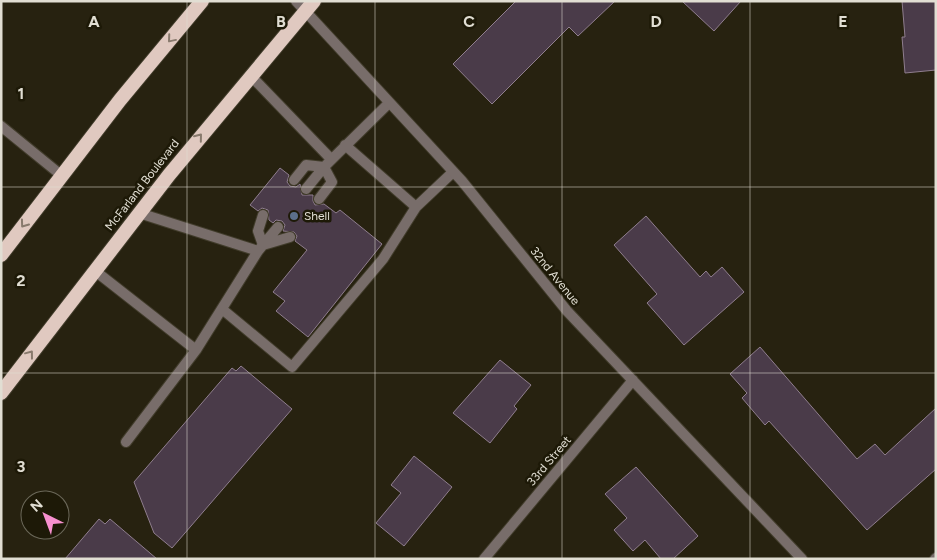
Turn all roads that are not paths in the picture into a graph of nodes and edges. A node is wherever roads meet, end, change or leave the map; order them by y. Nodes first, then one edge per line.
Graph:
1 (202, 1) edge
2 (314, 1) edge
3 (300, 7) edge
4 (251, 76) junction
5 (389, 103) junction
6 (1, 126) edge
7 (345, 145) junction
8 (328, 163) junction
9 (453, 172) junction
10 (61, 175) junction
11 (294, 180) dead end
12 (306, 189) dead end
13 (319, 199) dead end
14 (416, 207) junction
15 (139, 213) junction
16 (263, 215) dead end
17 (278, 227) dead end
18 (290, 237) dead end
19 (261, 248) junction
20 (1, 255) edge
21 (94, 270) junction
22 (222, 309) junction
23 (196, 350) junction
24 (633, 380) junction
25 (1, 393) edge
26 (126, 442) dead end
27 (484, 559) edge
28 (802, 559) edge

1 -> 10 highway
2 - 3 highway, McFarland Boulevard
3 - 4 highway, McFarland Boulevard
3 - 5 street, 32nd Avenue
4 - 8 street
15 -> 4 highway, McFarland Boulevard
5 - 7 street
5 - 9 street, 32nd Avenue
6 - 10 street
7 - 8 street
7 - 14 street
8 - 11 street
8 - 12 street
8 - 13 street
9 - 14 street
9 - 24 street, 32nd Avenue
10 -> 20 highway
14 - 22 street
15 - 19 street
15 - 21 highway, McFarland Boulevard
16 - 19 street
17 - 19 street
18 - 19 street
19 - 22 street
21 - 23 street
25 -> 21 highway, McFarland Boulevard
22 - 23 street
23 - 26 street
24 - 27 street, 33rd Street
24 - 28 street, 32nd Avenue

